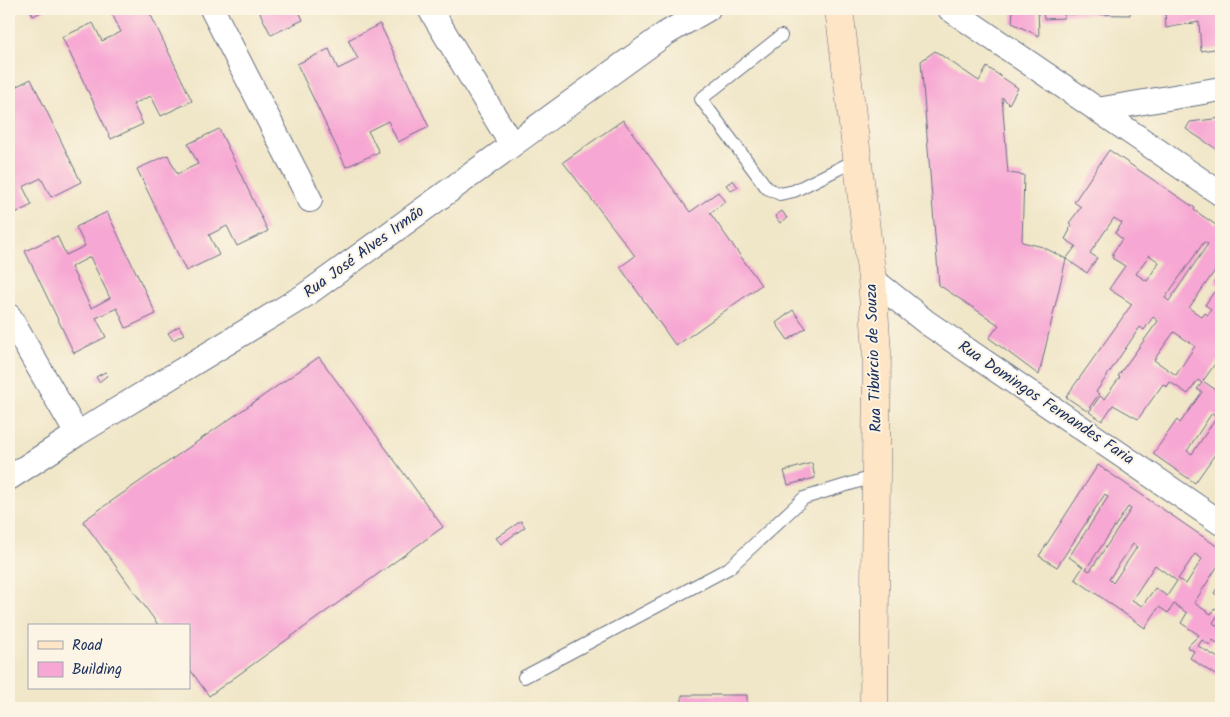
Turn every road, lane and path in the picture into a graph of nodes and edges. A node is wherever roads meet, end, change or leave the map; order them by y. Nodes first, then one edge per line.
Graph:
1 (212, 9) edge
2 (430, 9) edge
3 (708, 9) edge
4 (839, 9) edge
5 (950, 9) edge
6 (781, 36) dead end
7 (1221, 89) edge
8 (1097, 110) junction
9 (512, 146) junction
10 (858, 159) junction
11 (1221, 194) edge
12 (310, 200) dead end
13 (872, 279) junction
14 (9, 316) edge
15 (77, 434) junction
16 (876, 476) junction
17 (9, 478) edge
18 (1221, 523) edge
19 (524, 677) dead end
20 (874, 708) edge

1 - 12 street
2 - 9 street
3 - 9 street, Rua José Alves Irmão
4 - 10 main road, Rua Tibúrcio de Souza
5 - 8 street
6 - 10 lane
7 - 8 street
8 - 11 street
9 - 15 street, Rua José Alves Irmão
10 - 13 main road, Rua Tibúrcio de Souza
13 - 16 main road, Rua Tibúrcio de Souza
13 - 18 street, Rua Domingos Fernandes Faria
14 - 15 street
15 - 17 street, Rua José Alves Irmão
16 - 19 lane
16 - 20 main road, Rua Tibúrcio de Souza

